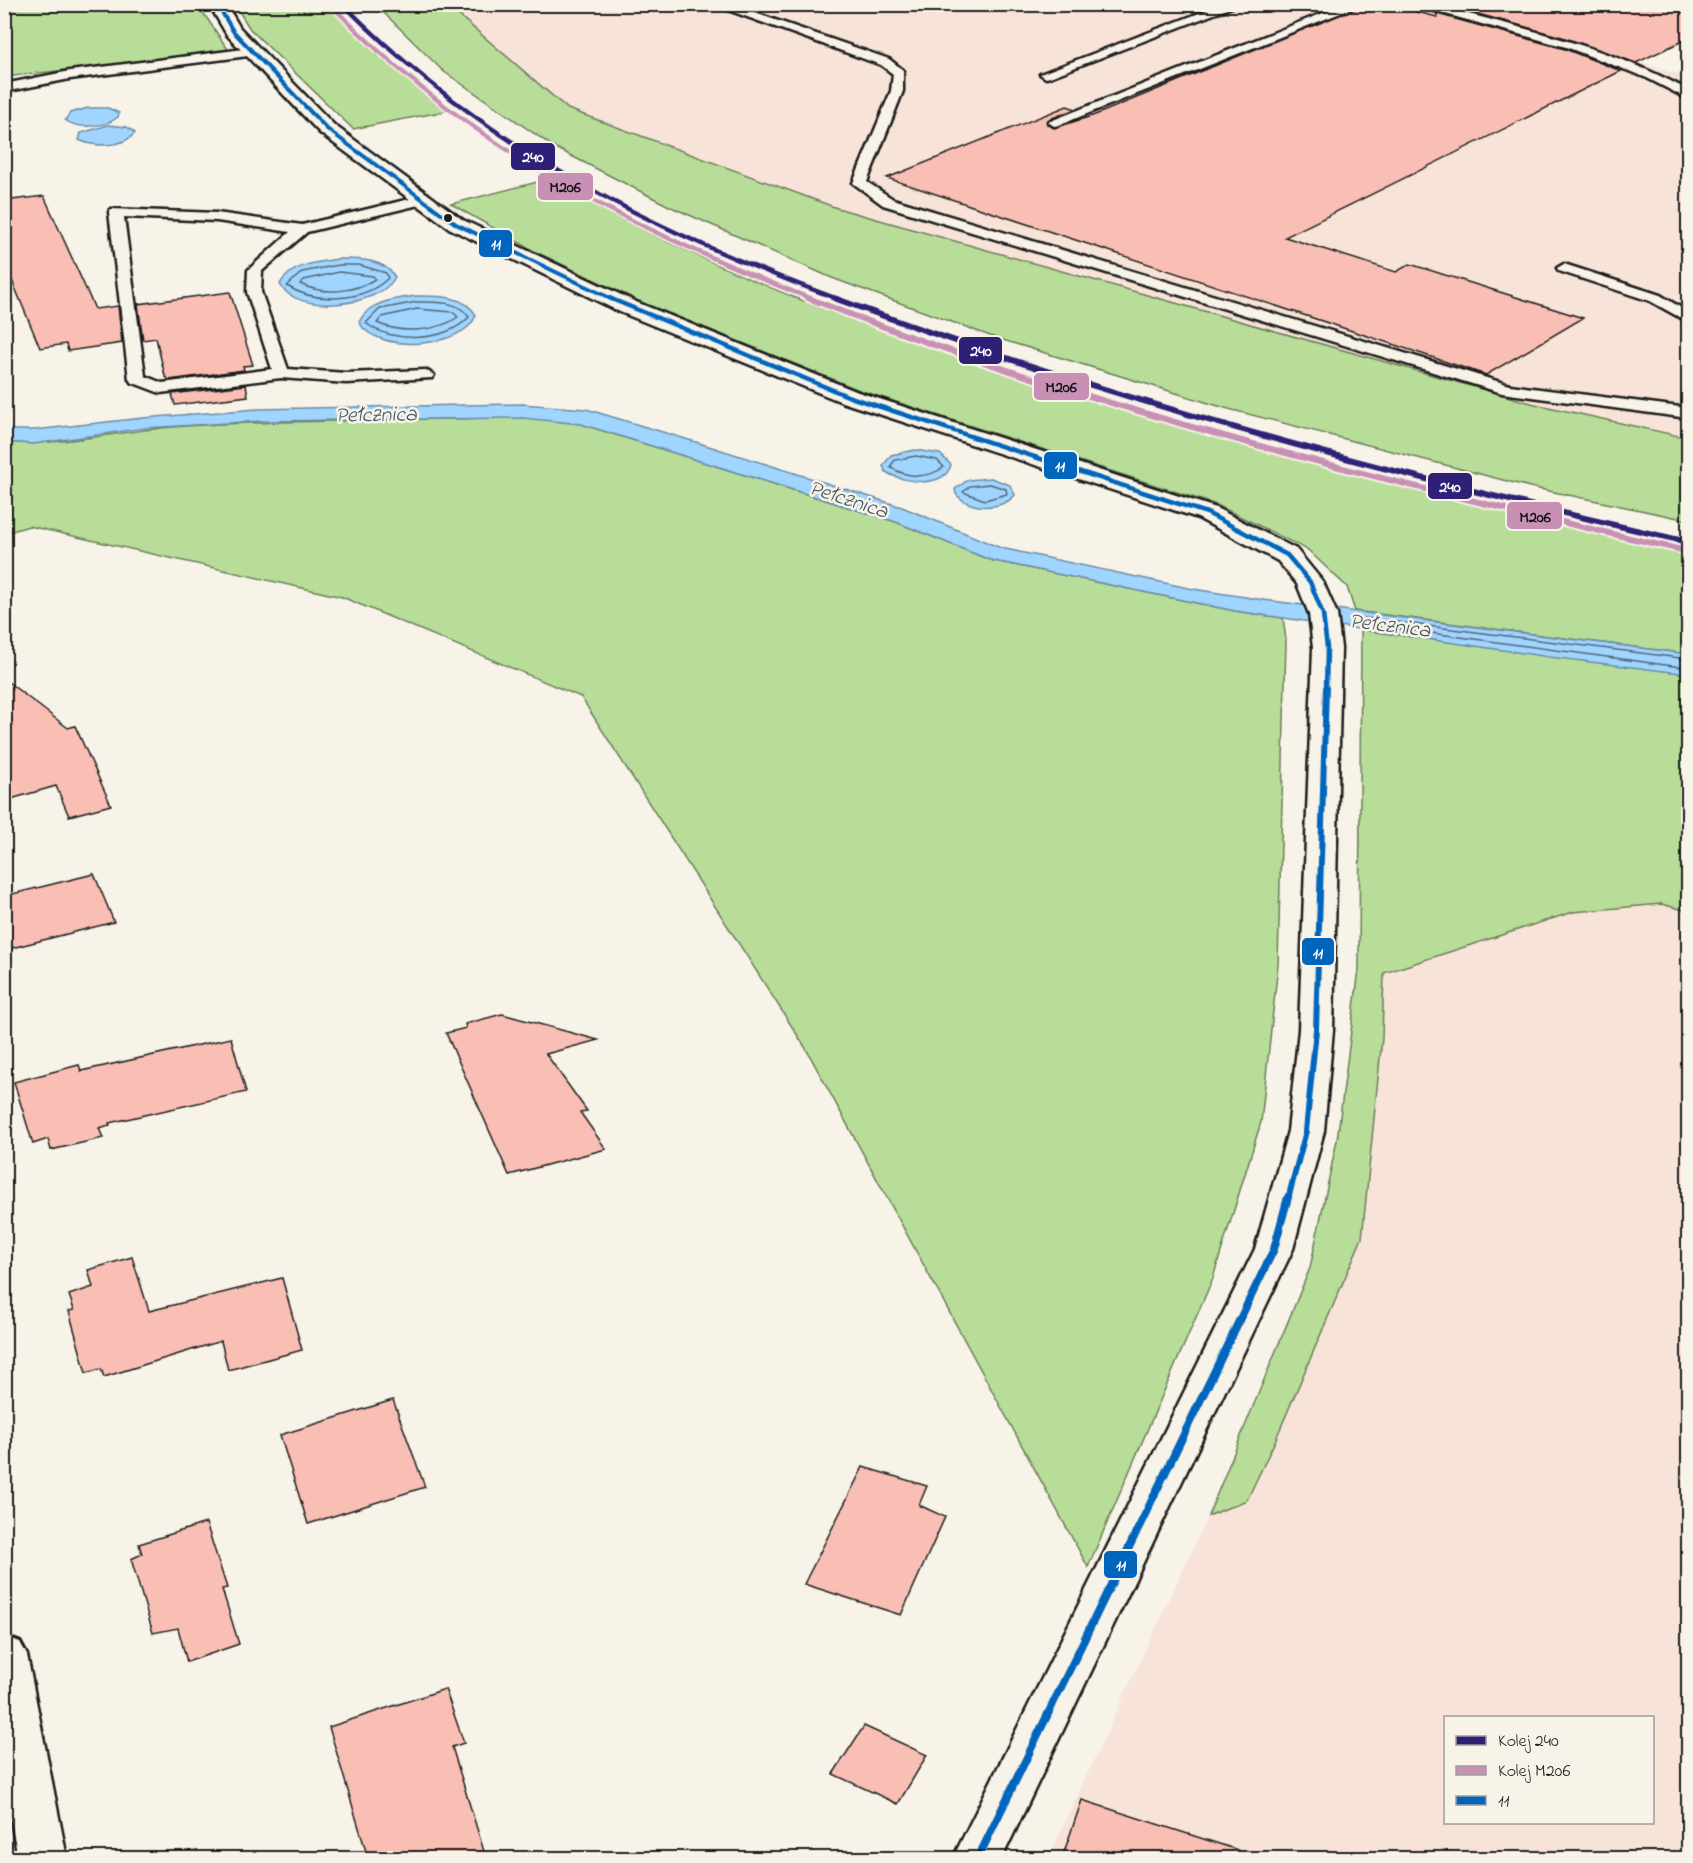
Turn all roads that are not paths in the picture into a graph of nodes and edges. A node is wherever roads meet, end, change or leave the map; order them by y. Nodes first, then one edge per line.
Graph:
1 (217, 4) edge
2 (716, 4) edge
3 (1235, 4) edge
4 (1358, 4) edge
5 (1414, 4) edge
6 (1682, 4) edge
7 (1689, 6) edge
8 (252, 52) junction
9 (1046, 74) dead end
10 (4, 88) edge
11 (1689, 95) edge
12 (1054, 122) dead end
13 (422, 200) junction
14 (302, 229) junction
15 (1564, 268) dead end
16 (1689, 318) edge
17 (281, 373) junction
18 (426, 375) dead end
19 (1689, 413) edge
20 (6, 1678) edge
21 (43, 1858) edge
22 (978, 1858) edge

1 - 8 street
2 - 19 lane
3 - 9 lane
4 - 12 lane
5 - 11 lane
6 - 7 street
8 - 10 lane
8 - 13 street
13 - 14 lane
13 - 22 street
14 - 17 lane
14 - 17 lane
15 - 16 lane
17 - 18 lane
20 - 21 street

